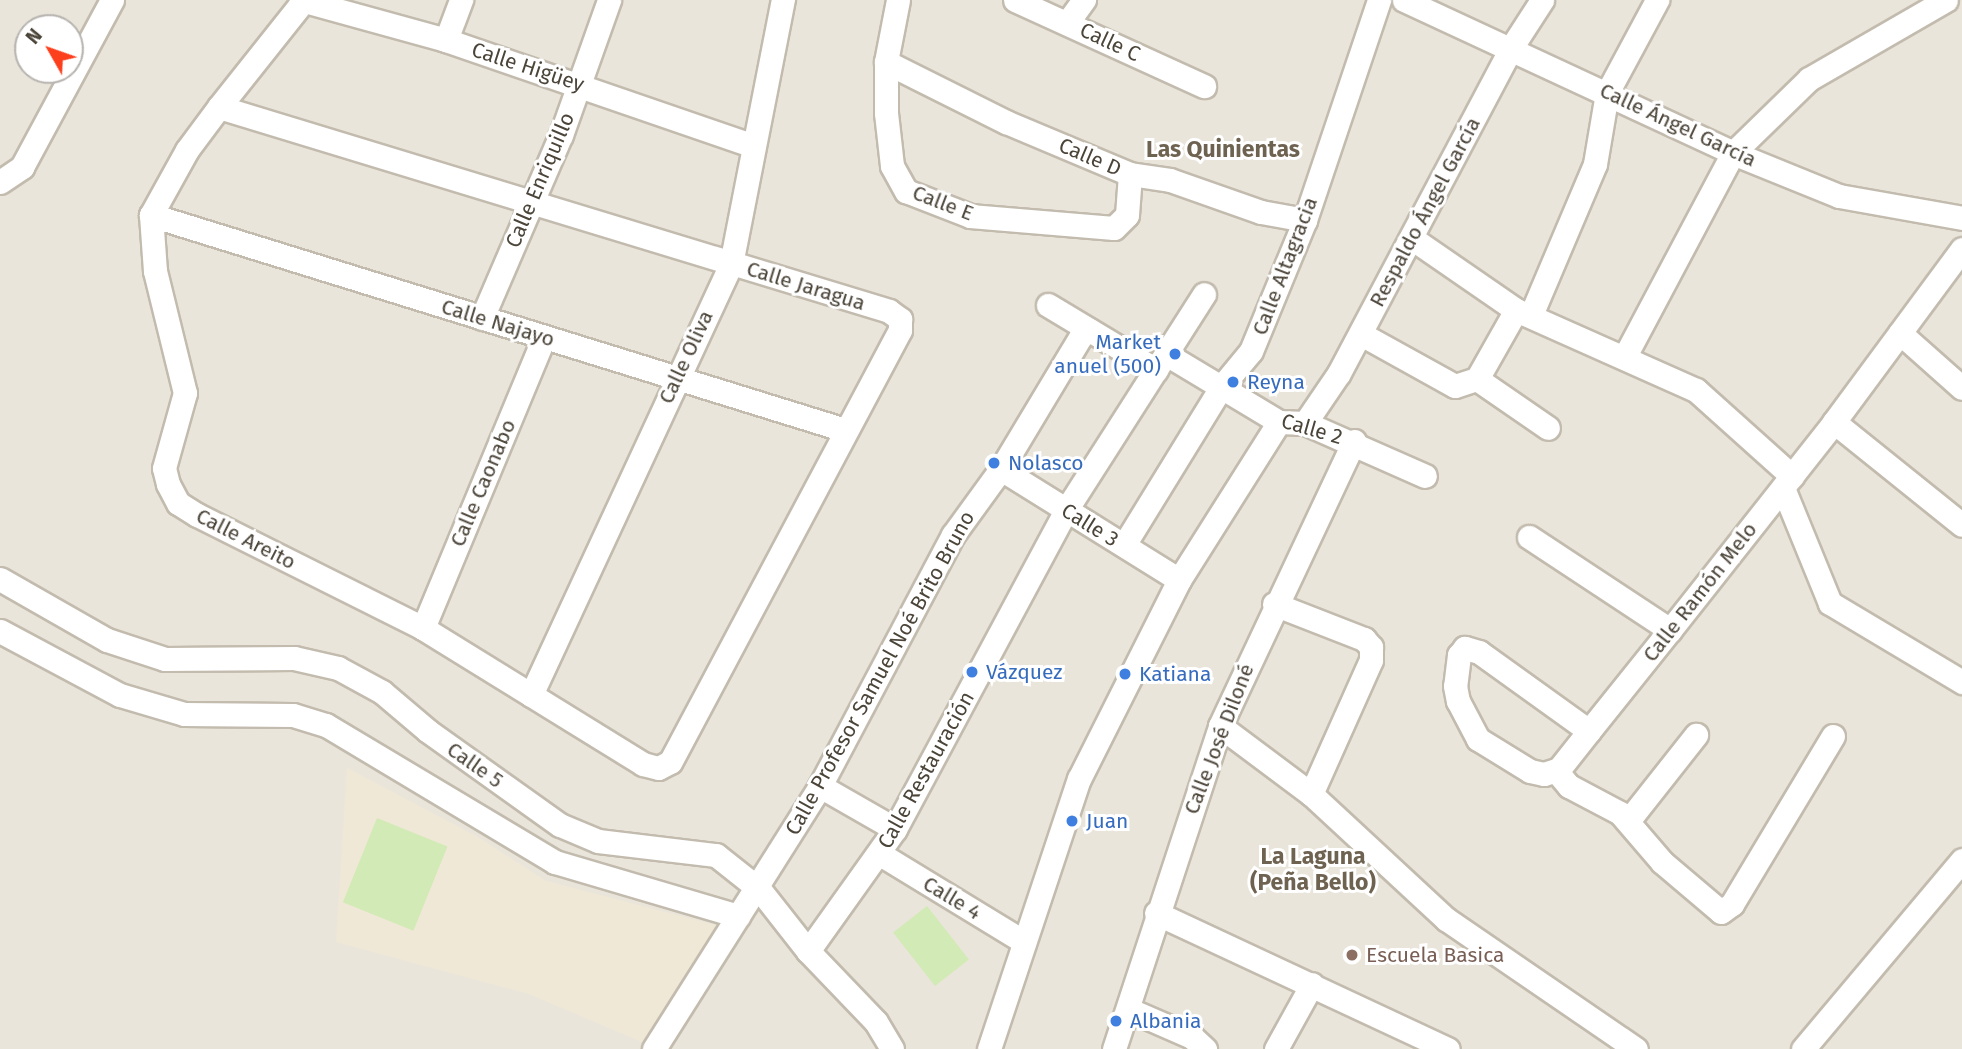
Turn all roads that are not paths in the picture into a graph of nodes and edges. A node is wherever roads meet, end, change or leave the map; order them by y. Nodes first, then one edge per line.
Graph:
1 (112, 0) edge
2 (303, 0) edge
3 (461, 0) edge
4 (608, 0) edge
5 (783, 0) edge
6 (898, 0) edge
7 (1016, 0) edge
8 (1084, 0) edge
9 (1379, 0) edge
10 (1404, 0) edge
11 (1542, 0) edge
12 (1657, 0) edge
13 (1946, 0) edge
14 (1067, 23) junction
15 (446, 40) junction
16 (1511, 48) junction
17 (886, 62) junction
18 (581, 84) junction
19 (1204, 86) dead end
20 (1607, 93) junction
21 (219, 107) junction
22 (751, 145) junction
23 (1733, 153) junction
24 (1130, 174) junction
25 (0, 182) edge
26 (529, 204) junction
27 (151, 215) junction
28 (1962, 218) edge
29 (1305, 220) junction
30 (1413, 239) junction
31 (1962, 249) edge
32 (731, 264) junction
33 (1204, 293) dead end
34 (1048, 305) dead end
35 (1523, 312) junction
36 (482, 318) junction
37 (1089, 330) junction
38 (1900, 333) junction
39 (1361, 334) junction
40 (544, 337) junction
41 (1625, 356) junction
42 (1161, 362) junction
43 (677, 376) junction
44 (1477, 379) junction
45 (1222, 386) junction
46 (1962, 388) edge
47 (1279, 422) junction
48 (1834, 422) junction
49 (1305, 423) junction
50 (1548, 428) dead end
51 (845, 430) junction
52 (1354, 441) junction
53 (1001, 469) junction
54 (1425, 476) dead end
55 (1788, 482) junction
56 (1066, 510) junction
57 (1962, 525) edge
58 (1529, 537) dead end
59 (1124, 545) junction
60 (0, 579) edge
61 (1179, 580) junction
62 (1274, 604) junction
63 (423, 628) junction
64 (1670, 630) junction
65 (0, 631) edge
66 (1962, 682) edge
67 (531, 695) junction
68 (1220, 726) junction
69 (1589, 731) junction
70 (1696, 735) dead end
71 (1833, 736) dead end
72 (658, 768) joint
73 (1559, 769) junction
74 (820, 786) junction
75 (1311, 794) junction
76 (1628, 821) junction
77 (895, 829) junction
78 (880, 854) junction
79 (1962, 860) edge
80 (756, 887) junction
81 (1156, 913) junction
82 (738, 916) junction
83 (1024, 942) junction
84 (808, 951) junction
85 (1312, 984) junction
86 (1130, 1010) junction
87 (1625, 1046) edge
88 (654, 1049) edge
89 (892, 1049) edge
90 (989, 1049) edge
91 (1114, 1049) edge
92 (1205, 1049) edge
93 (1276, 1049) edge
94 (1448, 1049) edge
95 (1803, 1049) edge

1 - 25 street
2 - 15 street, Calle Higüey
2 - 21 street
3 - 15 street
4 - 18 street, Calle Enriquillo
5 - 22 street, Calle Oliva
6 - 17 street, Calle E
7 - 14 street, Calle C
8 - 14 street
9 - 29 street, Calle Altagracia
10 - 16 street, Calle Ángel García
11 - 16 street, Respaldo Ángel García
12 - 20 street
13 - 23 street
14 - 19 street, Calle C
15 - 18 street, Calle Higüey
16 - 20 street, Calle Ángel García
16 - 30 street, Respaldo Ángel García
17 - 24 street, Calle D
17 - 24 street, Calle E
18 - 22 street, Calle Higüey
18 - 26 street, Calle Enriquillo
20 - 23 street, Calle Ángel García
20 - 35 street
21 - 26 street, Calle Jaragua
21 - 27 street
22 - 32 street, Calle Oliva
23 - 28 street, Calle Ángel García
23 - 41 street
24 - 29 street, Calle D
26 - 32 street, Calle Jaragua
26 - 36 street, Calle Enriquillo
27 - 36 street, Calle Najayo
27 - 63 street, Calle Areito
29 - 45 street, Calle Altagracia
30 - 35 street
30 - 39 street, Respaldo Ángel García
31 - 38 street, Calle Ramón Melo
32 - 43 street, Calle Oliva
32 - 51 street, Calle Jaragua
33 - 42 street, Calle Restauración
34 - 37 street, Calle 2
35 - 41 street
35 - 44 street
36 - 40 street, Calle Najayo
37 - 42 street, Calle 2
37 - 53 street, Calle Profesor Samuel Noé Brito Bruno
38 - 46 street
38 - 48 street, Calle Ramón Melo
39 - 44 street
39 - 49 street, Respaldo Ángel García
40 - 43 street, Calle Najayo
40 - 63 street, Calle Caonabo
41 - 55 street
42 - 45 street, Calle 2
42 - 56 street, Calle Restauración
43 - 51 street, Calle Najayo
43 - 67 street, Calle Oliva
44 - 50 street
45 - 47 street, Calle 2
45 - 59 street, Calle Altagracia
47 - 49 street, Calle 2
47 - 61 street
48 - 55 street, Calle Ramón Melo
48 - 57 street
49 - 52 street, Calle 2
51 - 72 street, Calle Jaragua
52 - 54 street, Calle 2
52 - 62 street, Calle José Diloné
53 - 56 street, Calle 3
53 - 74 street, Calle Profesor Samuel Noé Brito Bruno
55 - 64 street, Calle Ramón Melo
55 - 66 street
56 - 59 street, Calle 3
56 - 77 street, Calle Restauración
58 - 64 street
59 - 61 street, Calle 3
60 - 80 street, Calle 5
61 - 83 street
62 - 68 street, Calle José Diloné
62 - 75 street
63 - 67 street, Calle Areito
64 - 69 street, Calle Ramón Melo
65 - 82 street
67 - 72 street, Calle Areito
68 - 75 street
68 - 81 street, Calle José Diloné
69 - 73 street, Calle Ramón Melo
69 - 73 street
70 - 76 street
71 - 76 street
73 - 76 street
74 - 77 street
74 - 80 street, Calle Profesor Samuel Noé Brito Bruno
75 - 87 street
77 - 78 street, Calle Restauración
78 - 83 street, Calle 4
78 - 84 street, Calle Restauración
79 - 95 street
80 - 82 street, Calle Profesor Samuel Noé Brito Bruno
80 - 84 street, Calle 5
81 - 85 street
81 - 86 street, Calle José Diloné
82 - 88 street, Calle Profesor Samuel Noé Brito Bruno
83 - 90 street
84 - 89 street, Calle 5
85 - 93 street
85 - 94 street
86 - 91 street, Calle José Diloné
86 - 92 street

